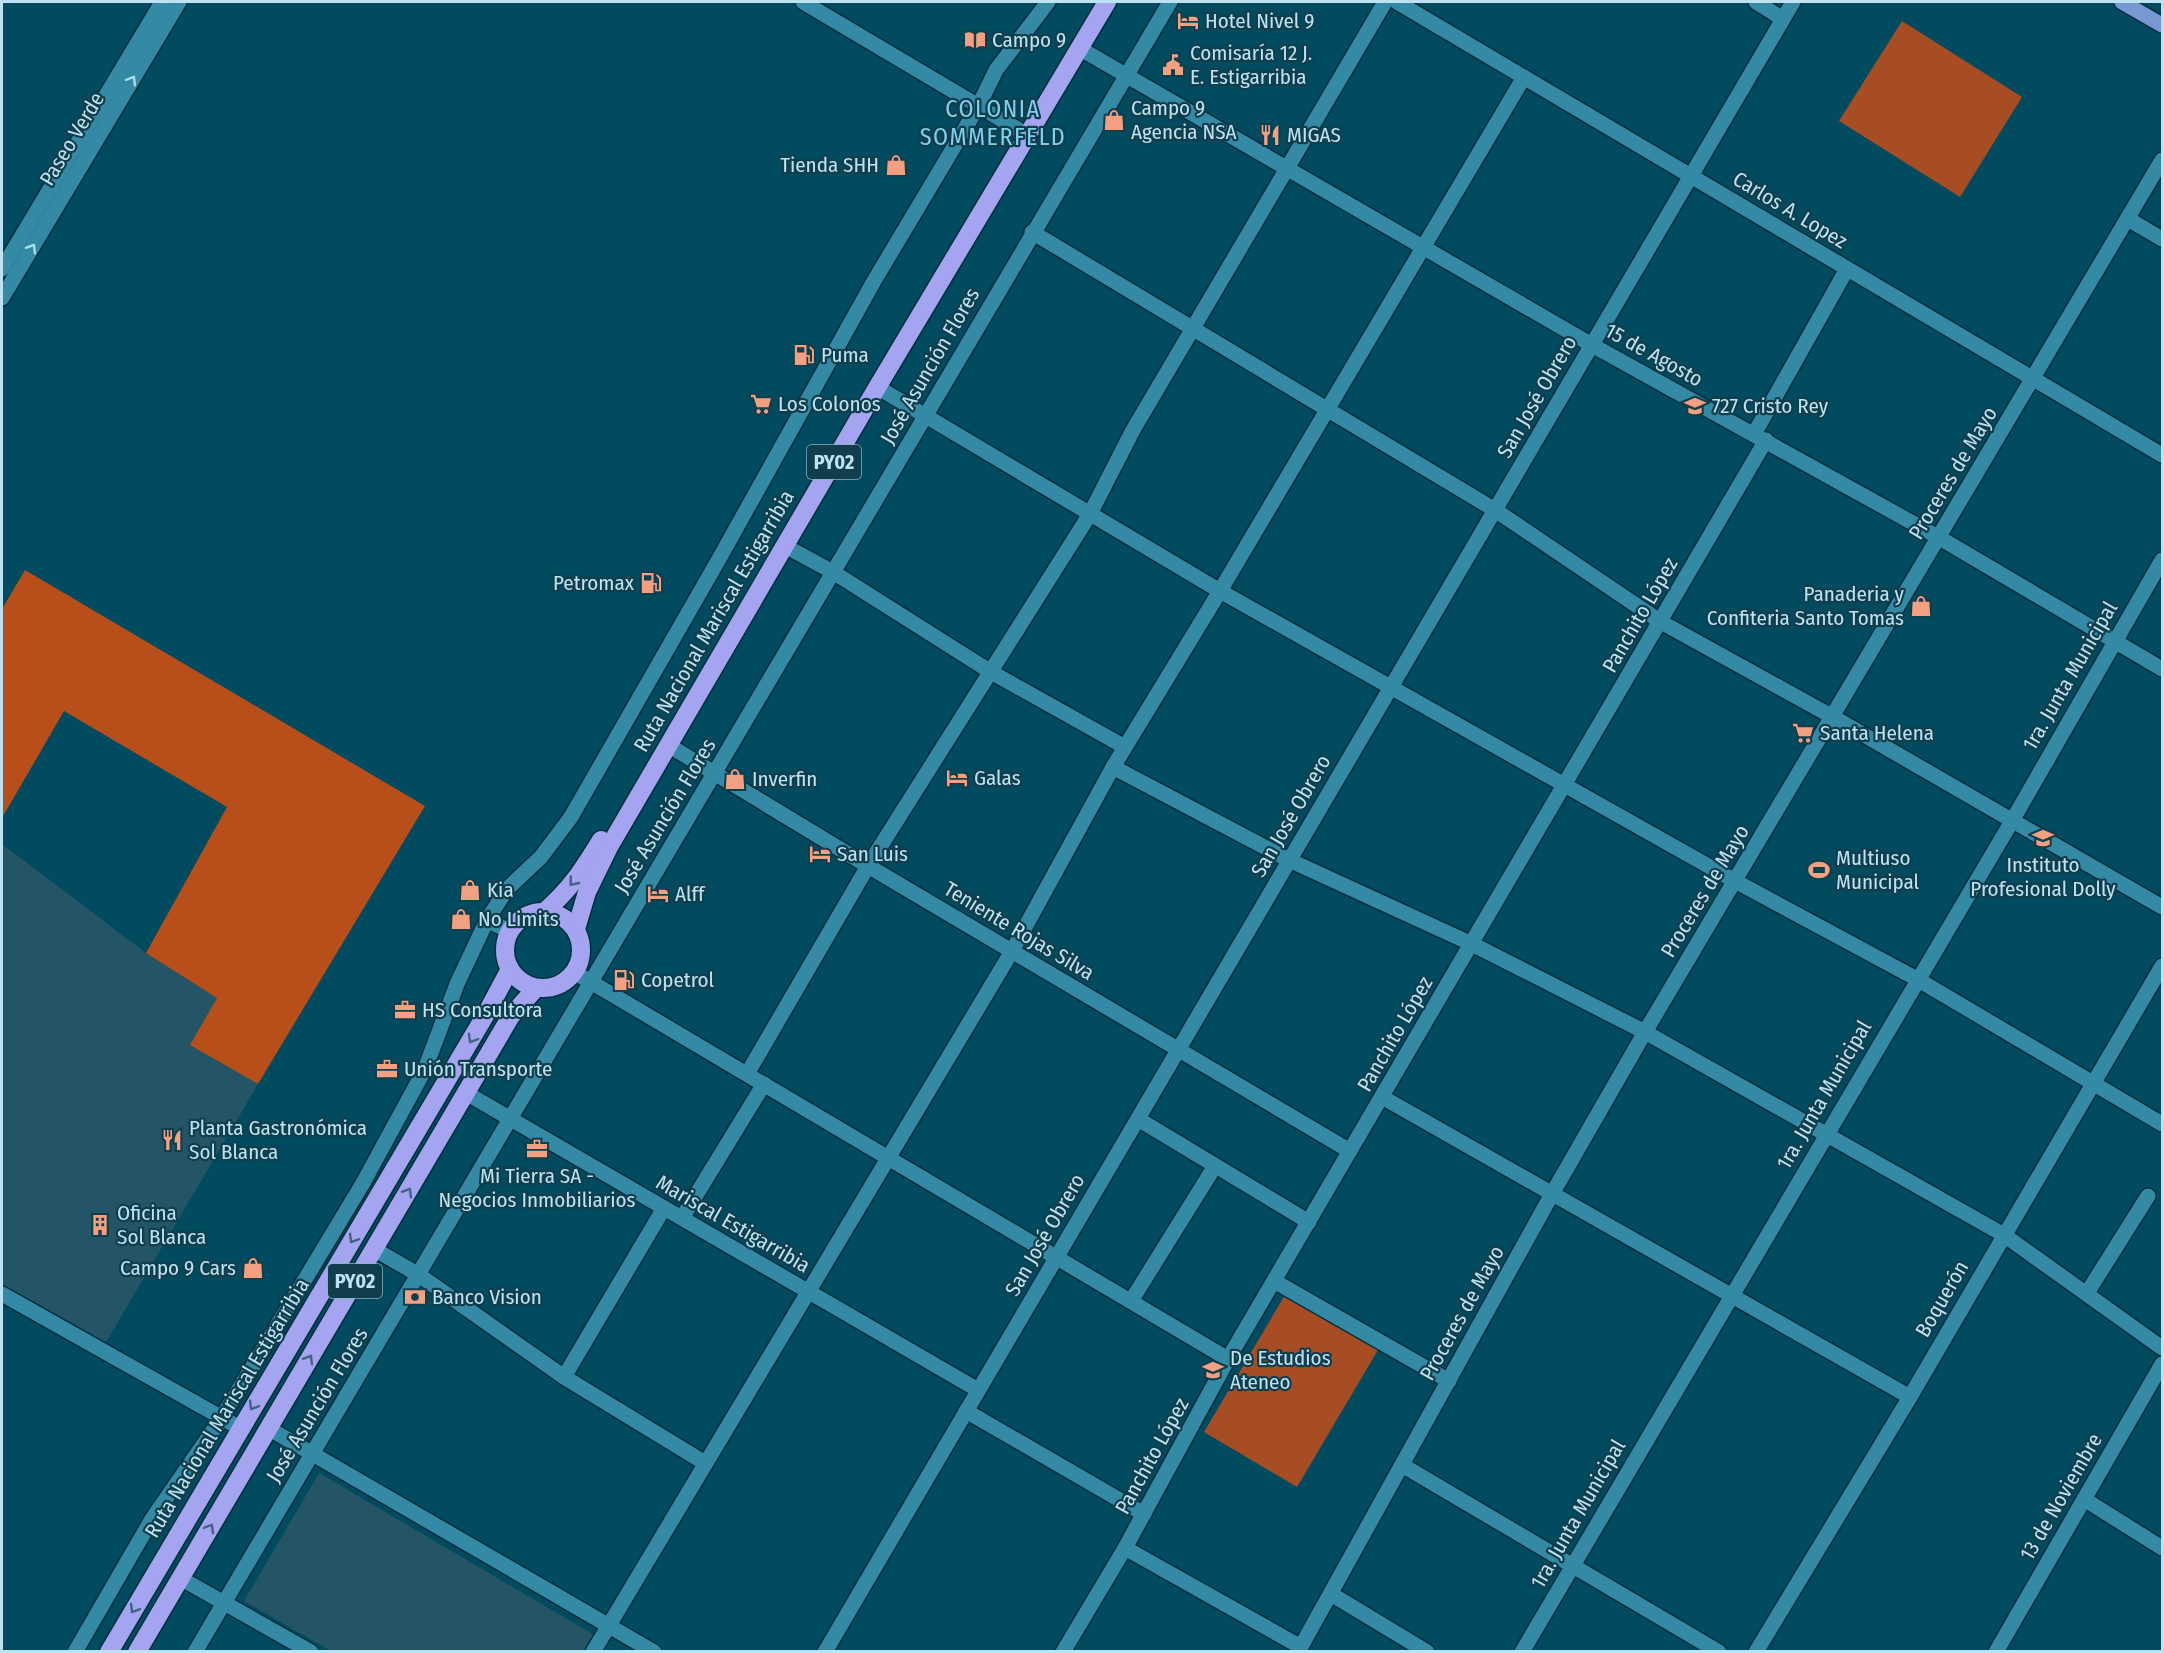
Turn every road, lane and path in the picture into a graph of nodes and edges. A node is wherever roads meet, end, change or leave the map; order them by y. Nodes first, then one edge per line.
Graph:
1 (162, 2) edge
2 (179, 2) edge
3 (803, 2) edge
4 (1048, 2) edge
5 (1096, 2) edge
6 (1107, 2) edge
7 (1170, 2) edge
8 (1385, 2) edge
9 (1397, 2) edge
10 (1756, 2) edge
11 (1793, 2) edge
12 (2122, 2) edge
13 (1783, 19) junction
14 (2163, 25) edge
15 (1079, 48) junction
16 (1126, 76) junction
17 (1524, 77) junction
18 (979, 105) junction
19 (1019, 130) junction
20 (2163, 160) edge
21 (1287, 169) junction
22 (1691, 176) junction
23 (60, 186) junction
24 (2128, 219) junction
25 (1032, 232) junction
26 (2163, 239) edge
27 (1424, 248) junction
28 (2, 269) edge
29 (1847, 269) junction
30 (2, 298) edge
31 (1194, 327) junction
32 (1592, 345) junction
33 (2034, 378) junction
34 (877, 387) junction
35 (1328, 408) junction
36 (925, 417) junction
37 (1760, 437) junction
38 (2163, 455) edge
39 (1495, 510) junction
40 (1090, 514) junction
41 (1938, 537) junction
42 (785, 546) junction
43 (2163, 560) edge
44 (833, 572) junction
45 (1220, 591) junction
46 (1661, 622) junction
47 (2115, 640) junction
48 (2163, 669) edge
49 (991, 672) junction
50 (1391, 687) junction
51 (1833, 717) junction
52 (668, 745) junction
53 (1125, 747) junction
54 (1113, 767) junction
55 (715, 773) junction
56 (1565, 784) junction
57 (2012, 820) junction
58 (1289, 860) junction
59 (868, 866) junction
60 (1735, 881) junction
61 (2163, 907) edge
62 (544, 912) junction
63 (487, 920) junction
64 (576, 929) junction
65 (509, 931) junction
66 (1472, 944) junction
67 (1012, 951) junction
68 (2163, 966) edge
69 (510, 969) junction
70 (574, 972) junction
71 (1917, 979) junction
72 (591, 982) junction
73 (536, 988) junction
74 (1645, 1032) junction
75 (1178, 1050) junction
76 (747, 1074) junction
77 (2094, 1083) junction
78 (764, 1084) junction
79 (466, 1093) junction
80 (1382, 1097) junction
81 (510, 1119) junction
82 (1137, 1119) junction
83 (2163, 1124) edge
84 (1826, 1133) junction
85 (1350, 1151) junction
86 (888, 1158) junction
87 (1215, 1166) junction
88 (1552, 1194) junction
89 (2148, 1196) dead end
90 (664, 1208) junction
91 (682, 1218) junction
92 (1309, 1222) junction
93 (2004, 1234) junction
94 (374, 1249) junction
95 (1056, 1257) junction
96 (419, 1275) junction
97 (1274, 1281) junction
98 (808, 1291) junction
99 (2087, 1293) junction
100 (2, 1294) edge
101 (1731, 1295) junction
102 (1131, 1301) junction
103 (2163, 1348) edge
104 (1228, 1359) junction
105 (2163, 1364) edge
106 (564, 1377) junction
107 (1449, 1381) junction
108 (978, 1390) junction
109 (1910, 1397) junction
110 (966, 1411) junction
111 (221, 1419) junction
112 (240, 1428) junction
113 (268, 1428) junction
114 (312, 1453) junction
115 (705, 1463) junction
116 (1402, 1465) junction
117 (2084, 1499) junction
118 (1144, 1514) junction
119 (1125, 1548) junction
120 (2163, 1548) edge
121 (1573, 1565) junction
122 (180, 1578) junction
123 (1331, 1594) junction
124 (225, 1601) junction
125 (608, 1625) junction
126 (1300, 1649) edge
127 (75, 1652) edge
128 (109, 1652) edge
129 (137, 1652) edge
130 (195, 1652) edge
131 (311, 1652) edge
132 (593, 1652) edge
133 (654, 1652) edge
134 (825, 1652) edge
135 (1063, 1652) edge
136 (1427, 1652) edge
137 (1522, 1652) edge
138 (1719, 1652) edge
139 (1756, 1652) edge
140 (1996, 1652) edge

1 - 23 street, Paseo Verde
23 -> 2 street, Paseo Verde
3 - 18 street
4 - 18 street
5 - 19 highway, Ruta Nacional Mariscal Estigarribia / PY02
6 - 15 highway, Ruta Nacional Mariscal Estigarribia / PY02
7 - 16 street, José Asunción Flores
8 - 21 street
9 - 17 street, Carlos A. Lopez
10 - 13 street
11 - 13 street, San José Obrero
12 - 14 main road
13 - 22 street, San José Obrero
15 - 16 street, 15 de Agosto
15 - 34 highway, Ruta Nacional Mariscal Estigarribia / PY02
16 - 21 street, 15 de Agosto
16 - 25 street, José Asunción Flores
17 - 22 street, Carlos A. Lopez
17 - 27 street
18 - 19 street
18 - 63 street
19 -> 62 highway, Ruta Nacional Mariscal Estigarribia / PY02
20 - 24 street, Proceres de Mayo
21 - 27 street, 15 de Agosto
21 - 31 street
22 - 29 street, Carlos A. Lopez
22 - 32 street, San José Obrero
23 - 28 street, Paseo Verde
30 -> 23 street, Paseo Verde
24 - 26 street
24 - 33 street, Proceres de Mayo
25 - 31 street
25 - 36 street, José Asunción Flores
27 - 32 street, 15 de Agosto
27 - 35 street
29 - 33 street, Carlos A. Lopez
29 - 37 street, Panchito López
31 - 35 street
31 - 40 street
32 - 37 street, 15 de Agosto
32 - 39 street, San José Obrero
33 - 38 street, Carlos A. Lopez
33 - 41 street, Proceres de Mayo
34 - 36 street
34 - 42 highway, Ruta Nacional Mariscal Estigarribia / PY02
35 - 39 street
35 - 45 street
36 - 40 street
36 - 44 street, José Asunción Flores
37 - 41 street, 15 de Agosto
37 - 46 street, Panchito López
39 - 46 street
39 - 50 street, San José Obrero
40 - 45 street
40 - 49 street
41 - 47 street, 15 de Agosto
41 - 51 street, Proceres de Mayo
42 - 44 street
42 - 52 highway, Ruta Nacional Mariscal Estigarribia / PY02
43 - 47 street, 1ra. Junta Municipal
44 - 49 street
44 - 55 street, José Asunción Flores
45 - 50 street
45 - 53 street
46 - 51 street
46 - 56 street, Panchito López
47 - 48 street, 15 de Agosto
47 - 57 street, 1ra. Junta Municipal
49 - 53 street
49 - 59 street
50 - 56 street
50 - 58 street, San José Obrero
51 - 57 street
51 - 60 street, Proceres de Mayo
52 - 55 street, Teniente Rojas Silva
52 - 64 highway, Ruta Nacional Mariscal Estigarribia / PY02
53 - 54 street
54 - 58 street
54 - 67 street
55 - 59 street, Teniente Rojas Silva
55 - 72 street, José Asunción Flores
56 - 60 street
56 - 66 street, Panchito López
57 - 61 street
57 - 71 street, 1ra. Junta Municipal
58 - 66 street
58 - 75 street, San José Obrero
59 - 67 street, Teniente Rojas Silva
59 - 76 street
60 - 71 street
60 - 74 street, Proceres de Mayo
62 - 64 highway
62 - 65 highway, PY02
63 - 65 street
63 - 111 street
64 - 70 highway, PY02
65 - 69 highway
66 - 74 street
66 - 80 street, Panchito López
67 - 75 street, Teniente Rojas Silva
67 - 86 street
68 - 77 street, Boquerón
69 - 73 highway
69 -> 112 highway, Ruta Nacional Mariscal Estigarribia / PY02
70 - 72 street
70 - 73 highway
71 - 77 street
71 - 84 street, 1ra. Junta Municipal
72 - 76 street
72 - 81 street, José Asunción Flores
73 - 79 highway, PY02
74 - 84 street
74 - 88 street, Proceres de Mayo
75 - 82 street, San José Obrero
75 - 85 street, Teniente Rojas Silva
76 - 78 street
77 - 83 street
77 - 93 street, Boquerón
78 - 86 street
78 - 91 street
79 - 81 street, Mariscal Estigarribia
94 -> 79 highway, PY02
80 - 85 street, Panchito López
80 - 88 street
81 - 90 street, Mariscal Estigarribia
81 - 96 street, José Asunción Flores
82 - 87 street
82 - 95 street, San José Obrero
84 - 93 street
84 - 101 street, 1ra. Junta Municipal
85 - 92 street, Panchito López
86 - 95 street
86 - 98 street
87 - 92 street
87 - 102 street
88 - 101 street
88 - 107 street, Proceres de Mayo
89 - 99 street
90 - 91 street, Mariscal Estigarribia
90 - 106 street
91 - 98 street, Mariscal Estigarribia
92 - 97 street, Panchito López
93 - 99 street
93 - 109 street, Boquerón
94 - 96 street
113 -> 94 highway, PY02
95 - 102 street
95 - 108 street, San José Obrero
96 - 106 street
96 - 114 street, José Asunción Flores
97 - 104 street, Panchito López
97 - 107 street
98 - 108 street, Mariscal Estigarribia
98 - 115 street
99 - 103 street
100 - 111 street
101 - 109 street
101 - 121 street, 1ra. Junta Municipal
102 - 104 street
104 - 118 street, Panchito López
105 - 117 street, 13 de Noviembre
106 - 115 street
107 - 116 street, Proceres de Mayo
108 - 110 street, San José Obrero
109 - 139 street, Boquerón
110 - 118 street
110 - 134 street, San José Obrero
111 - 112 street
111 - 127 street
112 -> 128 highway, Ruta Nacional Mariscal Estigarribia / PY02
113 - 114 street
122 -> 113 highway, PY02
114 - 124 street, José Asunción Flores
114 - 125 street
115 - 125 street
116 - 121 street
116 - 123 street, Proceres de Mayo
117 - 120 street
117 - 140 street, 13 de Noviembre
118 - 119 street, Panchito López
119 - 126 street
119 - 135 street, Panchito López
121 - 137 street, 1ra. Junta Municipal
121 - 138 street
122 - 124 street
122 - 129 highway, PY02
123 - 126 street, Proceres de Mayo
123 - 136 street
124 - 130 street, José Asunción Flores
124 - 131 street
125 - 132 street
125 - 133 street

